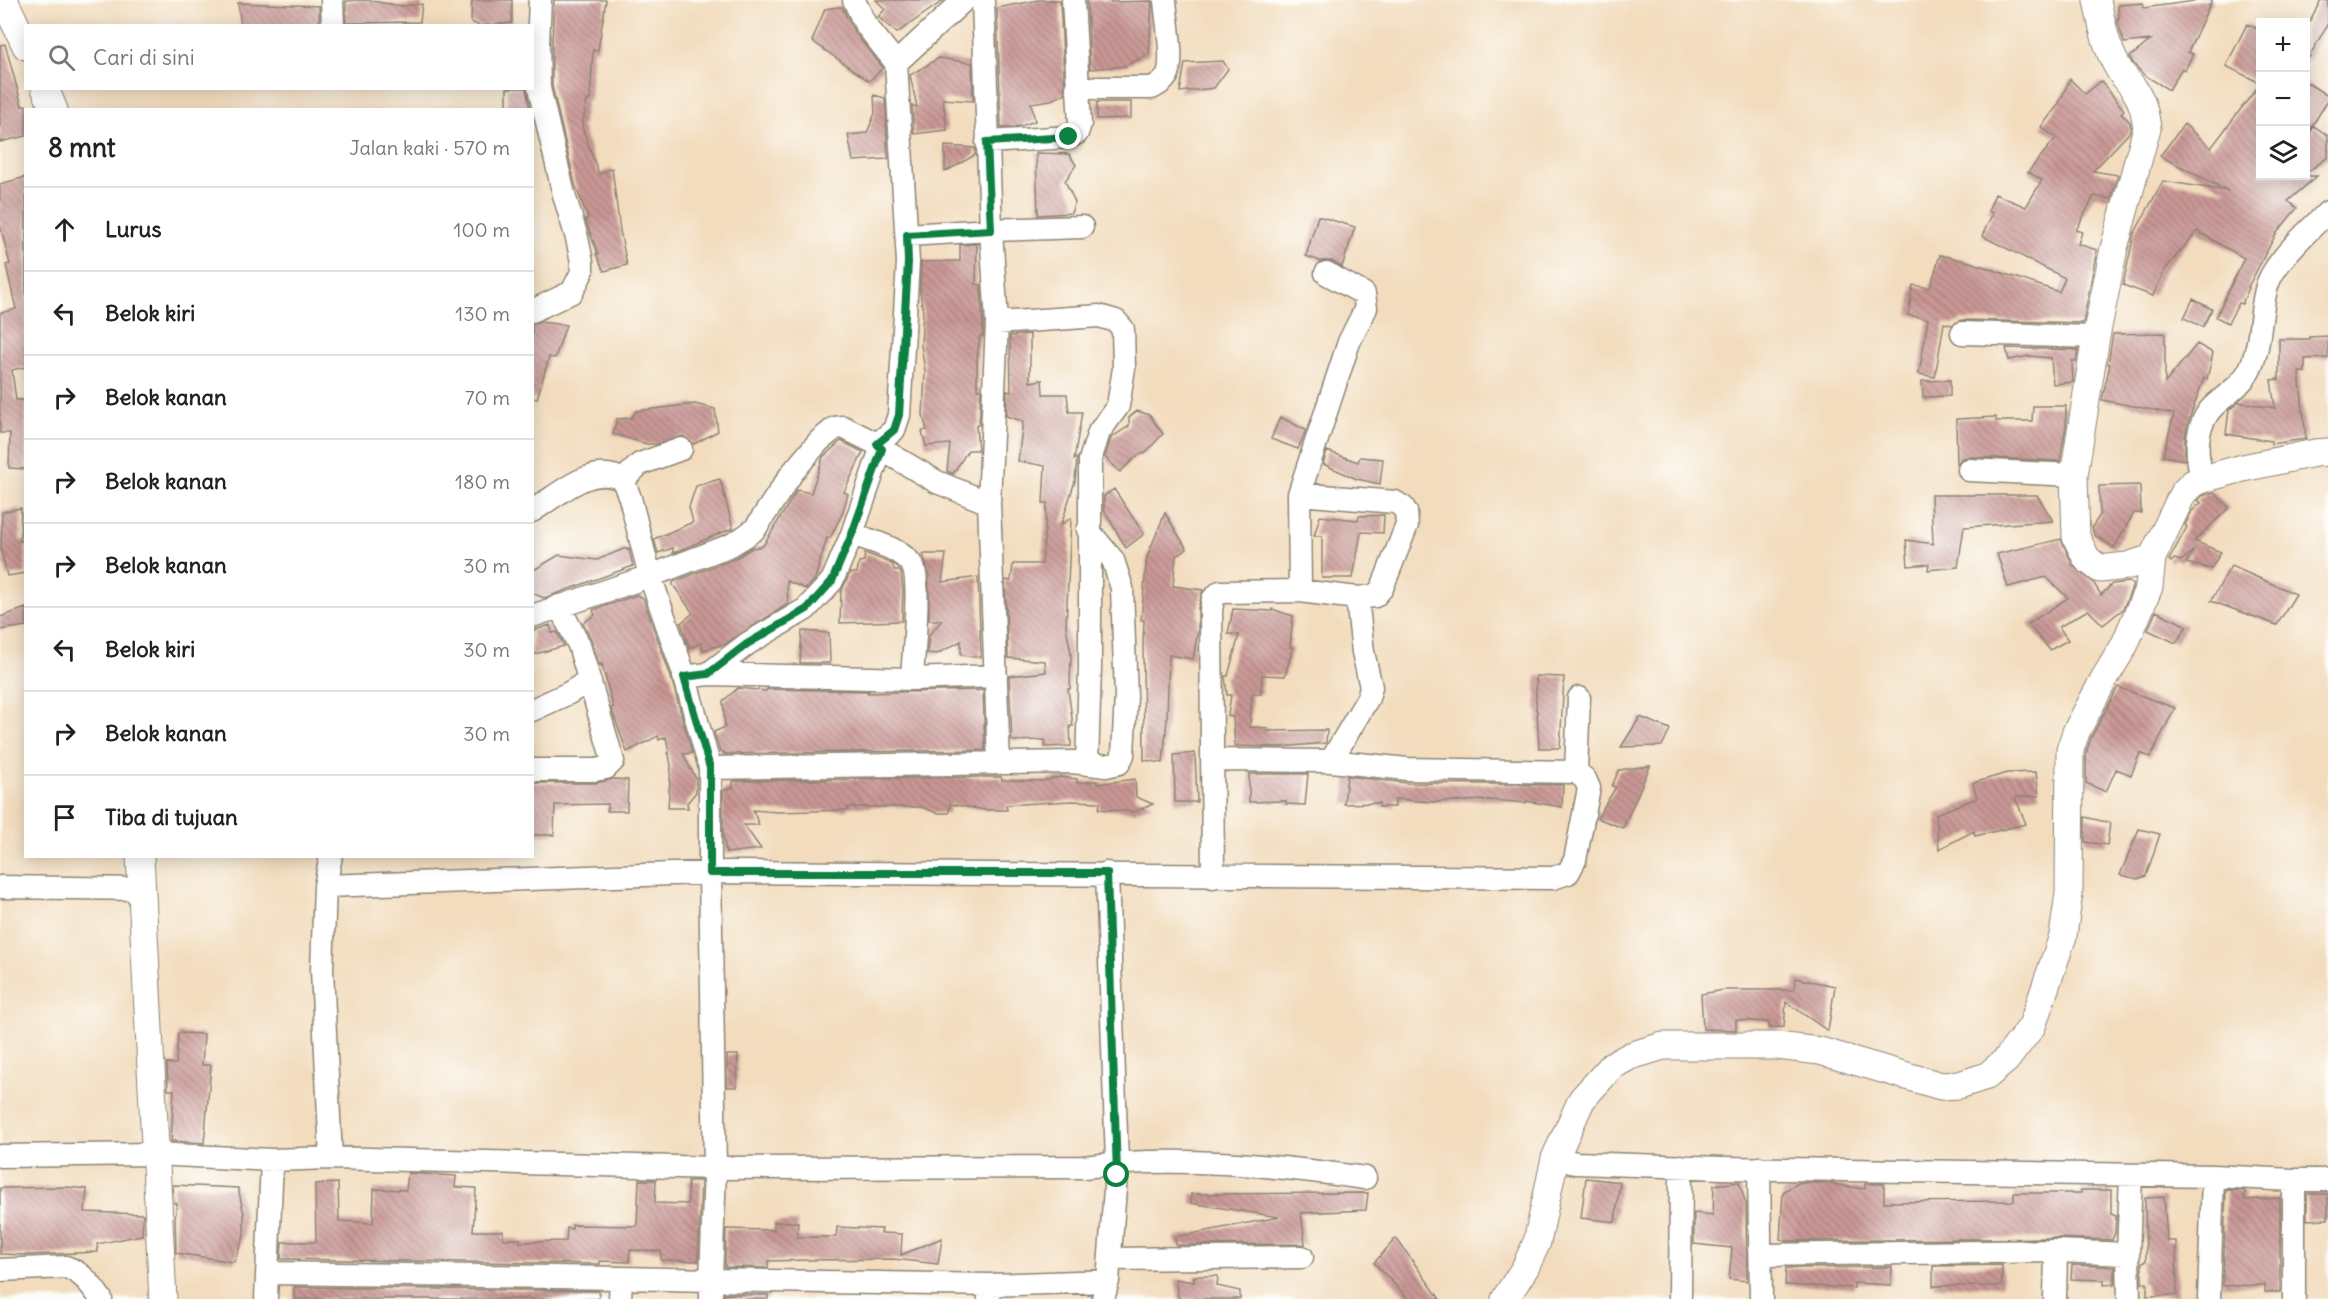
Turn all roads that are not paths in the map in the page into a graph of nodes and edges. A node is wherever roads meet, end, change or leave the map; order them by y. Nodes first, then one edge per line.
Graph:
1 (4, 0) edge
2 (332, 0) edge
3 (540, 0) edge
4 (854, 0) edge
5 (964, 0) edge
6 (983, 0) edge
7 (1073, 0) edge
8 (1164, 0) edge
9 (2097, 0) edge
10 (333, 24) edge
11 (24, 42) edge
12 (535, 43) edge
13 (896, 63) junction
14 (1077, 88) junction
15 (46, 90) edge
16 (53, 108) edge
17 (987, 142) junction
18 (2328, 212) edge
19 (1082, 227) dead end
20 (991, 230) junction
21 (907, 235) junction
22 (1326, 273) dead end
23 (534, 310) edge
24 (997, 324) junction
25 (1962, 333) dead end
26 (2096, 337) junction
27 (879, 446) junction
28 (681, 449) dead end
29 (2328, 452) edge
30 (1969, 470) dead end
31 (2074, 476) junction
32 (2203, 478) junction
33 (623, 480) junction
34 (1299, 494) junction
35 (989, 503) junction
36 (535, 504) edge
37 (1088, 530) junction
38 (852, 534) junction
39 (2152, 558) junction
40 (650, 576) junction
41 (1300, 591) junction
42 (1357, 598) junction
43 (559, 606) junction
44 (534, 615) edge
45 (708, 674) junction
46 (996, 676) junction
47 (684, 677) junction
48 (912, 679) junction
49 (588, 681) junction
50 (1579, 698) dead end
51 (534, 709) edge
52 (1212, 760) junction
53 (1331, 761) junction
54 (999, 763) junction
55 (1087, 764) junction
56 (710, 768) junction
57 (534, 770) edge
58 (1576, 772) junction
59 (140, 858) edge
60 (331, 858) edge
61 (710, 873) junction
62 (1107, 873) junction
63 (1213, 877) junction
64 (325, 886) junction
65 (0, 887) edge
66 (141, 889) junction
67 (155, 1154) junction
68 (0, 1156) edge
69 (331, 1158) junction
70 (1555, 1158) junction
71 (272, 1160) junction
72 (1117, 1162) junction
73 (1681, 1166) junction
74 (715, 1168) junction
75 (1759, 1168) junction
76 (2131, 1175) junction
77 (2213, 1176) junction
78 (1365, 1178) dead end
79 (2294, 1180) junction
80 (2328, 1180) edge
81 (2056, 1251) junction
82 (2128, 1254) junction
83 (1761, 1255) junction
84 (1302, 1257) dead end
85 (1110, 1259) junction
86 (0, 1270) edge
87 (267, 1273) junction
88 (621, 1289) edge
89 (711, 1289) edge
90 (805, 1290) edge
91 (1105, 1290) edge
92 (989, 1292) edge
93 (101, 1299) edge
94 (163, 1299) edge
95 (266, 1299) edge
96 (1505, 1299) edge
97 (1680, 1299) edge
98 (1761, 1299) edge
99 (2055, 1299) edge
100 (2128, 1299) edge
101 (2209, 1299) edge
102 (2294, 1299) edge

1 - 11 street
2 - 10 street
3 - 12 street
4 - 13 street
5 - 13 street
6 - 17 street
7 - 14 street
8 - 14 street
9 - 26 street
12 - 23 street
13 - 21 street
14 - 17 street
15 - 16 street
17 - 20 street
18 - 32 street
19 - 20 street
20 - 21 street
20 - 24 street
21 - 27 street
22 - 34 street
24 - 35 street
24 - 37 street
25 - 26 street
26 - 31 street
27 - 35 street
27 - 38 street
27 - 40 street
28 - 33 street
29 - 32 street
30 - 31 street
31 - 39 street
32 - 39 street
33 - 36 street
33 - 40 street
34 - 41 street
34 - 42 street
35 - 46 street
37 - 55 street
37 - 55 street
38 - 45 street
38 - 48 street
39 - 70 street
40 - 43 street
40 - 47 street
41 - 42 street
41 - 52 street
42 - 53 street
43 - 44 street
43 - 49 street
45 - 47 street
45 - 48 street
46 - 48 street
46 - 54 street
47 - 56 street
49 - 51 street
49 - 57 street
50 - 58 street
52 - 53 street
52 - 63 street
53 - 58 street
54 - 55 street
54 - 56 street
56 - 61 street
58 - 63 street
59 - 66 street
60 - 64 street
61 - 62 street
61 - 64 street
61 - 74 street
62 - 63 street
62 - 72 street
64 - 69 street
65 - 66 street
66 - 67 street
67 - 68 street
67 - 71 street
67 - 94 street
69 - 71 street
69 - 74 street
70 - 73 street
70 - 96 street
71 - 87 street
72 - 74 street
72 - 78 street
72 - 85 street
73 - 75 street
73 - 97 street
74 - 89 street
75 - 76 street
75 - 83 street
76 - 77 street
76 - 82 street
77 - 79 street
77 - 101 street
79 - 80 street
79 - 102 street
81 - 82 street
81 - 83 street
81 - 99 street
82 - 100 street
83 - 98 street
84 - 85 street
85 - 91 street
86 - 93 street
87 - 88 street
87 - 95 street
88 - 89 street
89 - 90 street
90 - 92 street
91 - 92 street

